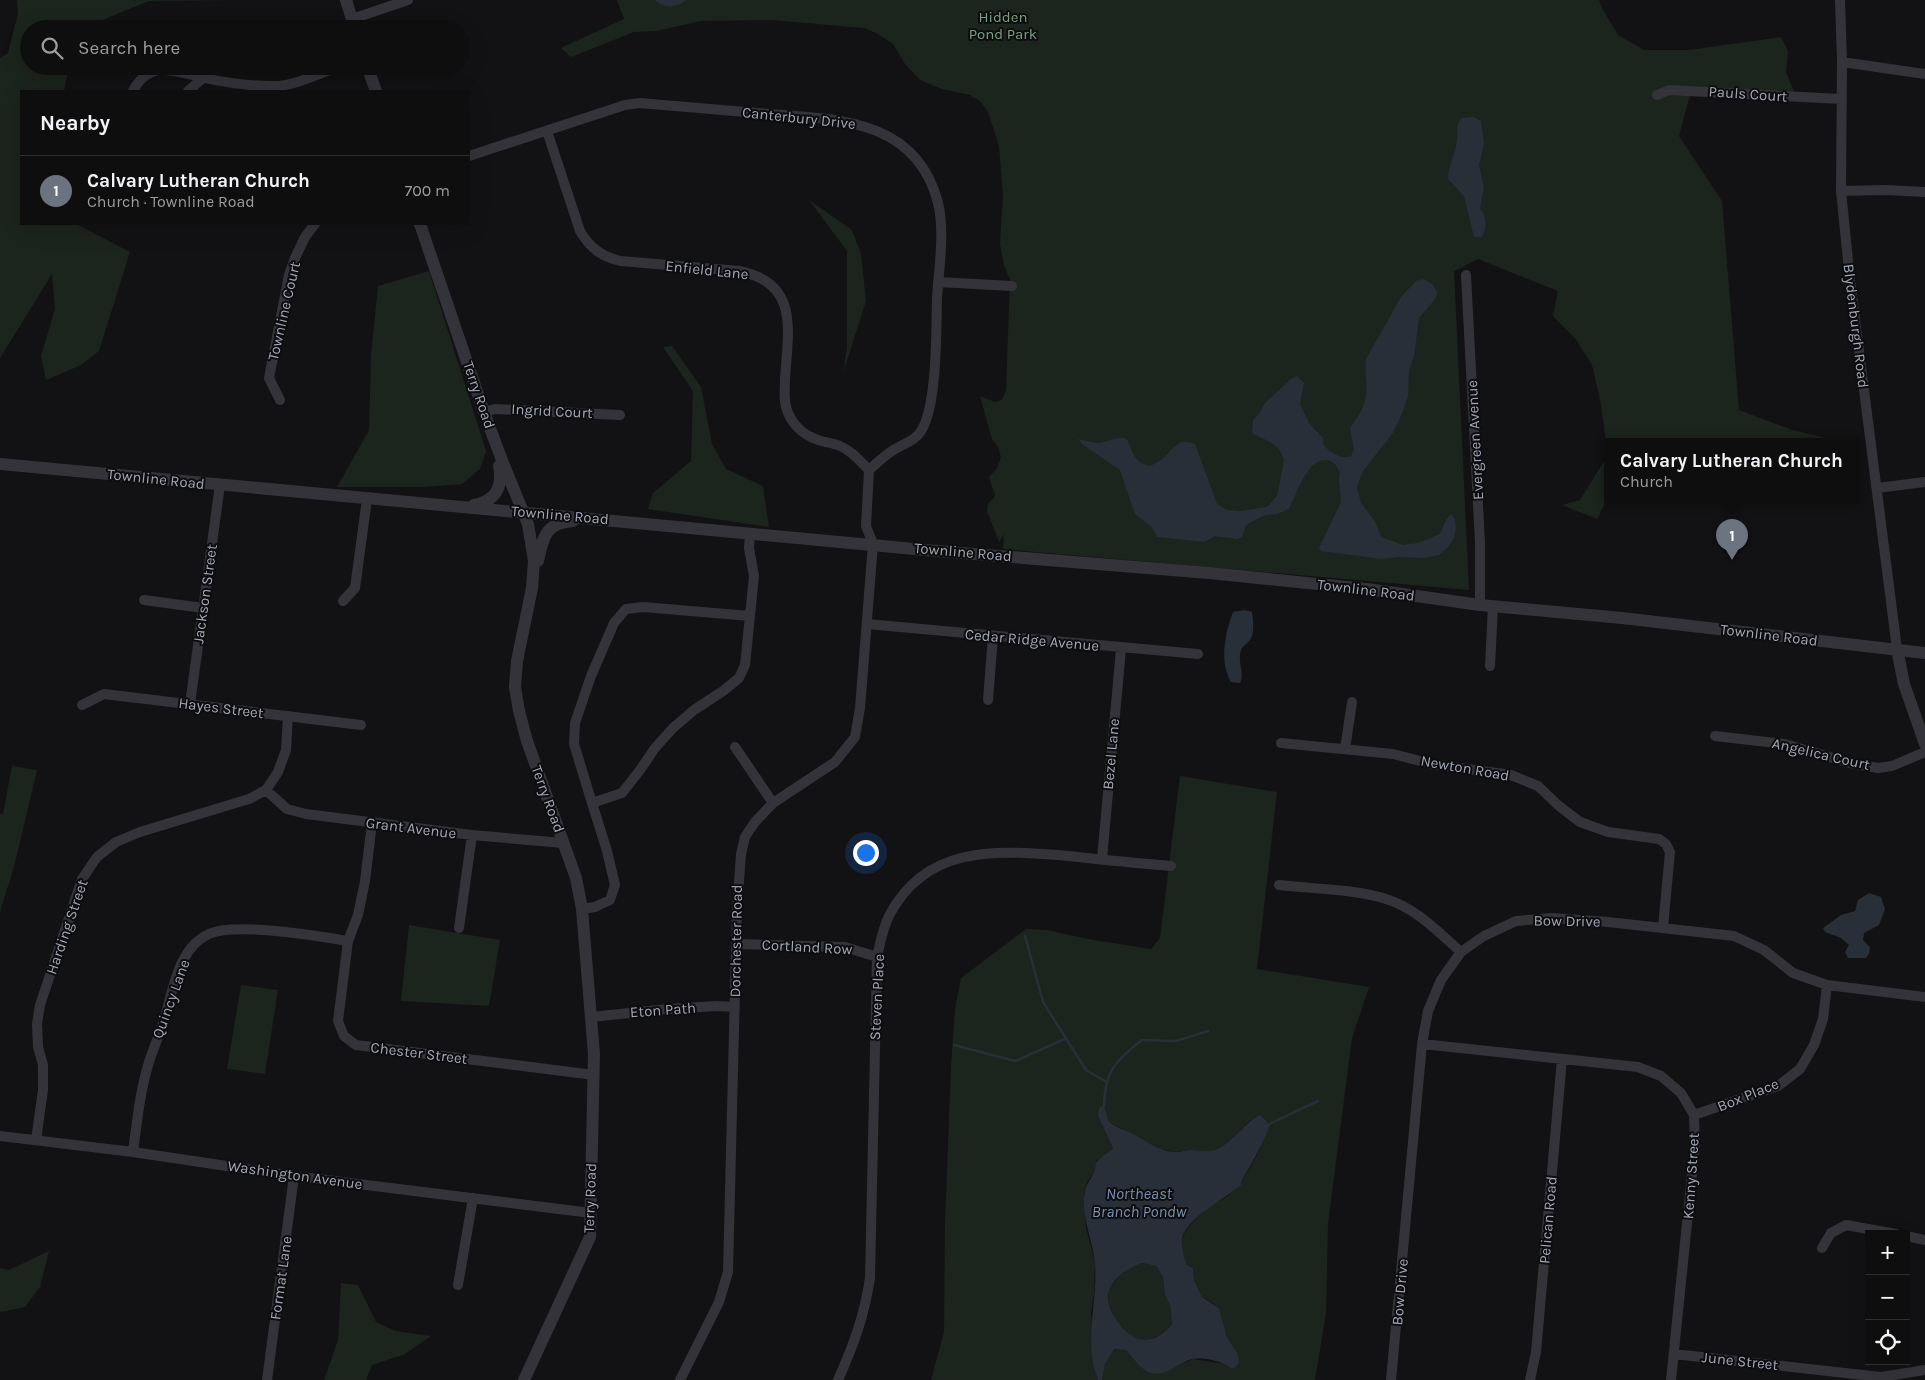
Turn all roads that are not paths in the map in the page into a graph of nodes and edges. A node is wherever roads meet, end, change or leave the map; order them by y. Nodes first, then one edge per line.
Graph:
1 (346, 0) edge
2 (408, 0) edge
3 (1840, 0) edge
4 (353, 20) edge
5 (363, 20) edge
6 (1842, 62) junction
7 (1925, 74) edge
8 (148, 75) edge
9 (191, 75) edge
10 (314, 75) edge
11 (370, 75) edge
12 (203, 78) junction
13 (134, 90) edge
14 (189, 90) edge
15 (376, 90) edge
16 (1657, 95) dead end
17 (1841, 99) junction
18 (547, 131) junction
19 (470, 156) edge
20 (1841, 191) junction
21 (1925, 192) edge
22 (314, 225) edge
23 (420, 225) edge
24 (1466, 275) dead end
25 (938, 282) junction
26 (1012, 286) dead end
27 (280, 400) dead end
28 (484, 412) junction
29 (620, 415) dead end
30 (494, 439) junction
31 (0, 464) edge
32 (869, 470) junction
33 (1925, 482) edge
34 (220, 485) junction
35 (1877, 488) junction
36 (367, 499) junction
37 (463, 507) junction
38 (524, 512) junction
39 (612, 520) junction
40 (750, 533) junction
41 (874, 544) junction
42 (532, 588) junction
43 (144, 600) dead end
44 (343, 601) dead end
45 (1487, 606) junction
46 (203, 608) junction
47 (750, 616) junction
48 (867, 624) junction
49 (993, 636) junction
50 (1121, 648) junction
51 (1897, 650) junction
52 (1925, 652) edge
53 (1198, 654) dead end
54 (1490, 666) dead end
55 (988, 700) dead end
56 (1352, 702) dead end
57 (190, 704) junction
58 (82, 705) dead end
59 (288, 716) junction
60 (361, 725) dead end
61 (1715, 736) dead end
62 (1281, 743) dead end
63 (1925, 744) edge
64 (735, 747) dead end
65 (1345, 749) junction
66 (1925, 752) edge
67 (266, 790) junction
68 (592, 803) junction
69 (773, 803) junction
70 (372, 823) junction
71 (472, 835) junction
72 (563, 842) junction
73 (1102, 859) junction
74 (1171, 866) dead end
75 (1279, 885) dead end
76 (582, 909) junction
77 (1663, 927) junction
78 (459, 928) dead end
79 (348, 941) junction
80 (737, 944) junction
81 (1461, 952) junction
82 (877, 957) junction
83 (1827, 985) junction
84 (1925, 997) edge
85 (735, 1007) junction
86 (591, 1017) junction
87 (1422, 1044) junction
88 (1562, 1059) junction
89 (594, 1076) junction
90 (1694, 1115) junction
91 (0, 1136) edge
92 (36, 1140) junction
93 (133, 1152) junction
94 (294, 1176) junction
95 (473, 1198) junction
96 (591, 1212) junction
97 (1874, 1230) edge
98 (1910, 1237) edge
99 (1925, 1240) edge
100 (1822, 1248) dead end
101 (458, 1285) dead end
102 (1674, 1354) junction
103 (1925, 1370) edge
104 (267, 1380) edge
105 (524, 1380) edge
106 (680, 1380) edge
107 (838, 1380) edge
108 (1391, 1380) edge
109 (1530, 1380) edge
110 (1671, 1380) edge

1 - 4 street
2 - 5 street
3 - 6 street, Blydenburgh Road
6 - 7 street
6 - 17 street, Blydenburgh Road
8 - 13 street
9 - 12 street
10 - 12 street
11 - 15 street
12 - 14 street
16 - 17 street, Pauls Court
17 - 20 street, Blydenburgh Road
18 - 19 street, Canterbury Drive
18 - 25 street, Canterbury Drive
18 - 32 street, Enfield Lane
20 - 21 street
20 - 35 street, Blydenburgh Road
22 - 27 street, Townline Court
23 - 28 street, Terry Road
24 - 45 street, Evergreen Avenue
25 - 26 street
25 - 32 street, Canterbury Drive
28 - 29 street, Ingrid Court
28 - 30 street, Terry Road
30 - 37 street
30 - 38 street, Terry Road
31 - 34 street, Townline Road
32 - 41 street
33 - 35 street
34 - 36 street, Townline Road
34 - 46 street, Jackson Street
35 - 51 street, Blydenburgh Road
36 - 37 street, Townline Road
36 - 44 street
37 - 38 street, Townline Road
38 - 39 street, Townline Road
38 - 42 street, Terry Road
39 - 40 street, Townline Road
39 - 42 street
40 - 41 street, Townline Road
40 - 47 street
41 - 45 street, Townline Road
41 - 48 street, Dorchester Road
42 - 72 street, Terry Road
43 - 46 street
45 - 51 street, Townline Road
45 - 54 street, Evergreen Avenue
46 - 57 street, Jackson Street
47 - 68 street
47 - 68 street
48 - 49 street, Cedar Ridge Avenue
48 - 69 street, Dorchester Road
49 - 50 street, Cedar Ridge Avenue
49 - 55 street
50 - 53 street, Cedar Ridge Avenue
50 - 73 street, Bezel Lane
51 - 52 street, Townline Road
51 - 63 street
56 - 65 street
57 - 58 street, Hayes Street
57 - 59 street, Hayes Street
59 - 60 street, Hayes Street
59 - 67 street
61 - 66 street, Angelica Court
62 - 65 street, Newton Road
64 - 69 street
65 - 77 street, Newton Road
67 - 70 street, Grant Avenue
67 - 92 street, Harding Street
68 - 76 street
69 - 80 street, Dorchester Road
70 - 71 street, Grant Avenue
70 - 79 street, Chester Street
71 - 72 street, Grant Avenue
71 - 78 street
72 - 76 street, Terry Road
73 - 74 street, Steven Place
73 - 82 street, Steven Place
75 - 81 street
76 - 86 street, Terry Road
77 - 81 street, Bow Drive
77 - 83 street, Bow Drive
79 - 89 street, Chester Street
79 - 93 street, Quincy Lane
80 - 82 street, Cortland Row
80 - 85 street, Dorchester Road
81 - 87 street, Bow Drive
82 - 107 street, Steven Place
83 - 84 street, Bow Drive
83 - 90 street, Box Place
85 - 86 street, Eton Path
85 - 106 street, Dorchester Road
86 - 89 street, Terry Road
87 - 88 street, Kenny Street
87 - 108 street, Bow Drive
88 - 90 street, Kenny Street
88 - 109 street, Pelican Road
89 - 96 street, Terry Road
90 - 102 street, Kenny Street
91 - 92 street, Washington Avenue
92 - 93 street, Washington Avenue
93 - 94 street, Washington Avenue
94 - 95 street, Washington Avenue
94 - 104 street, Format Lane
95 - 96 street, Washington Avenue
95 - 101 street
96 - 105 street, Terry Road
97 - 100 street
98 - 99 street
102 - 103 street, June Street
102 - 110 street, Kenny Street

